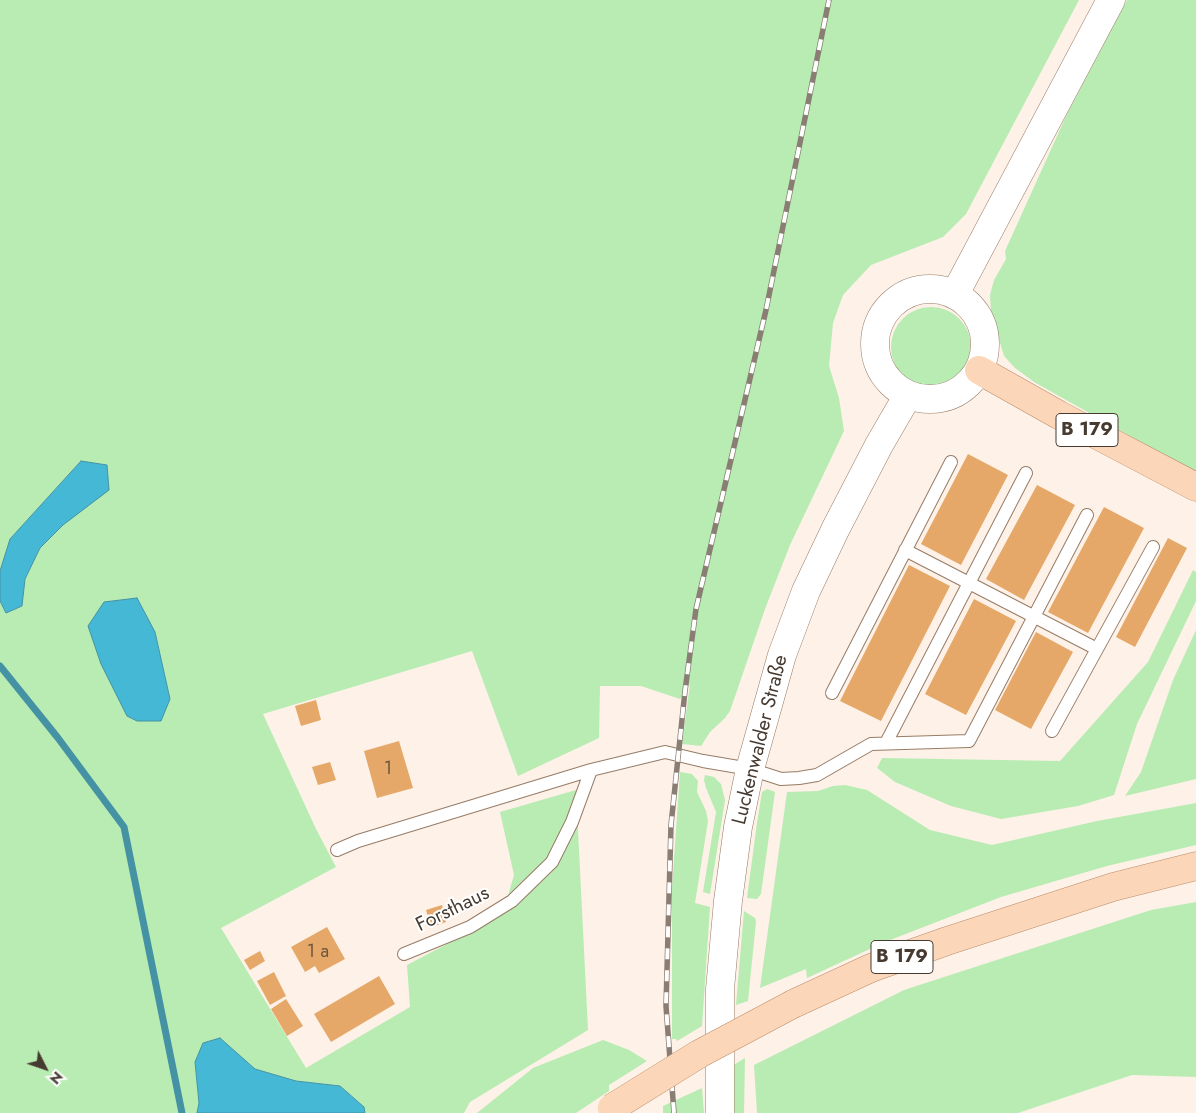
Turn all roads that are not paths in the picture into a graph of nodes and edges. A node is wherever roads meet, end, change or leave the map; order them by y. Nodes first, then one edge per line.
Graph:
1 (1112, 0) edge
2 (955, 294) junction
3 (979, 370) junction
4 (908, 395) junction
5 (951, 462) dead end
6 (1026, 473) dead end
7 (1196, 487) edge
8 (1088, 515) dead end
9 (1153, 547) dead end
10 (905, 550) junction
11 (969, 583) junction
12 (1035, 617) junction
13 (1097, 650) junction
14 (832, 693) dead end
15 (1052, 731) dead end
16 (886, 743) junction
17 (591, 770) junction
18 (750, 770) junction
19 (336, 850) dead end
20 (1196, 866) edge
21 (404, 954) dead end
22 (608, 1110) edge
23 (720, 1113) edge

1 - 2 main road
2 - 3 main road
2 - 4 main road
3 - 4 main road
3 - 7 main road, B 179
4 - 18 main road, Luckenwalder Straße
5 - 10 lane
6 - 11 lane
8 - 12 lane
9 - 13 lane
10 - 11 lane
10 - 14 lane
11 - 12 lane
11 - 16 lane
12 - 13 lane
12 - 16 lane
13 - 15 lane
16 - 18 lane
17 - 18 lane
17 - 19 lane
17 - 21 lane, Forsthaus
18 - 23 main road, Luckenwalder Straße
20 - 22 main road, B 179, bridge

